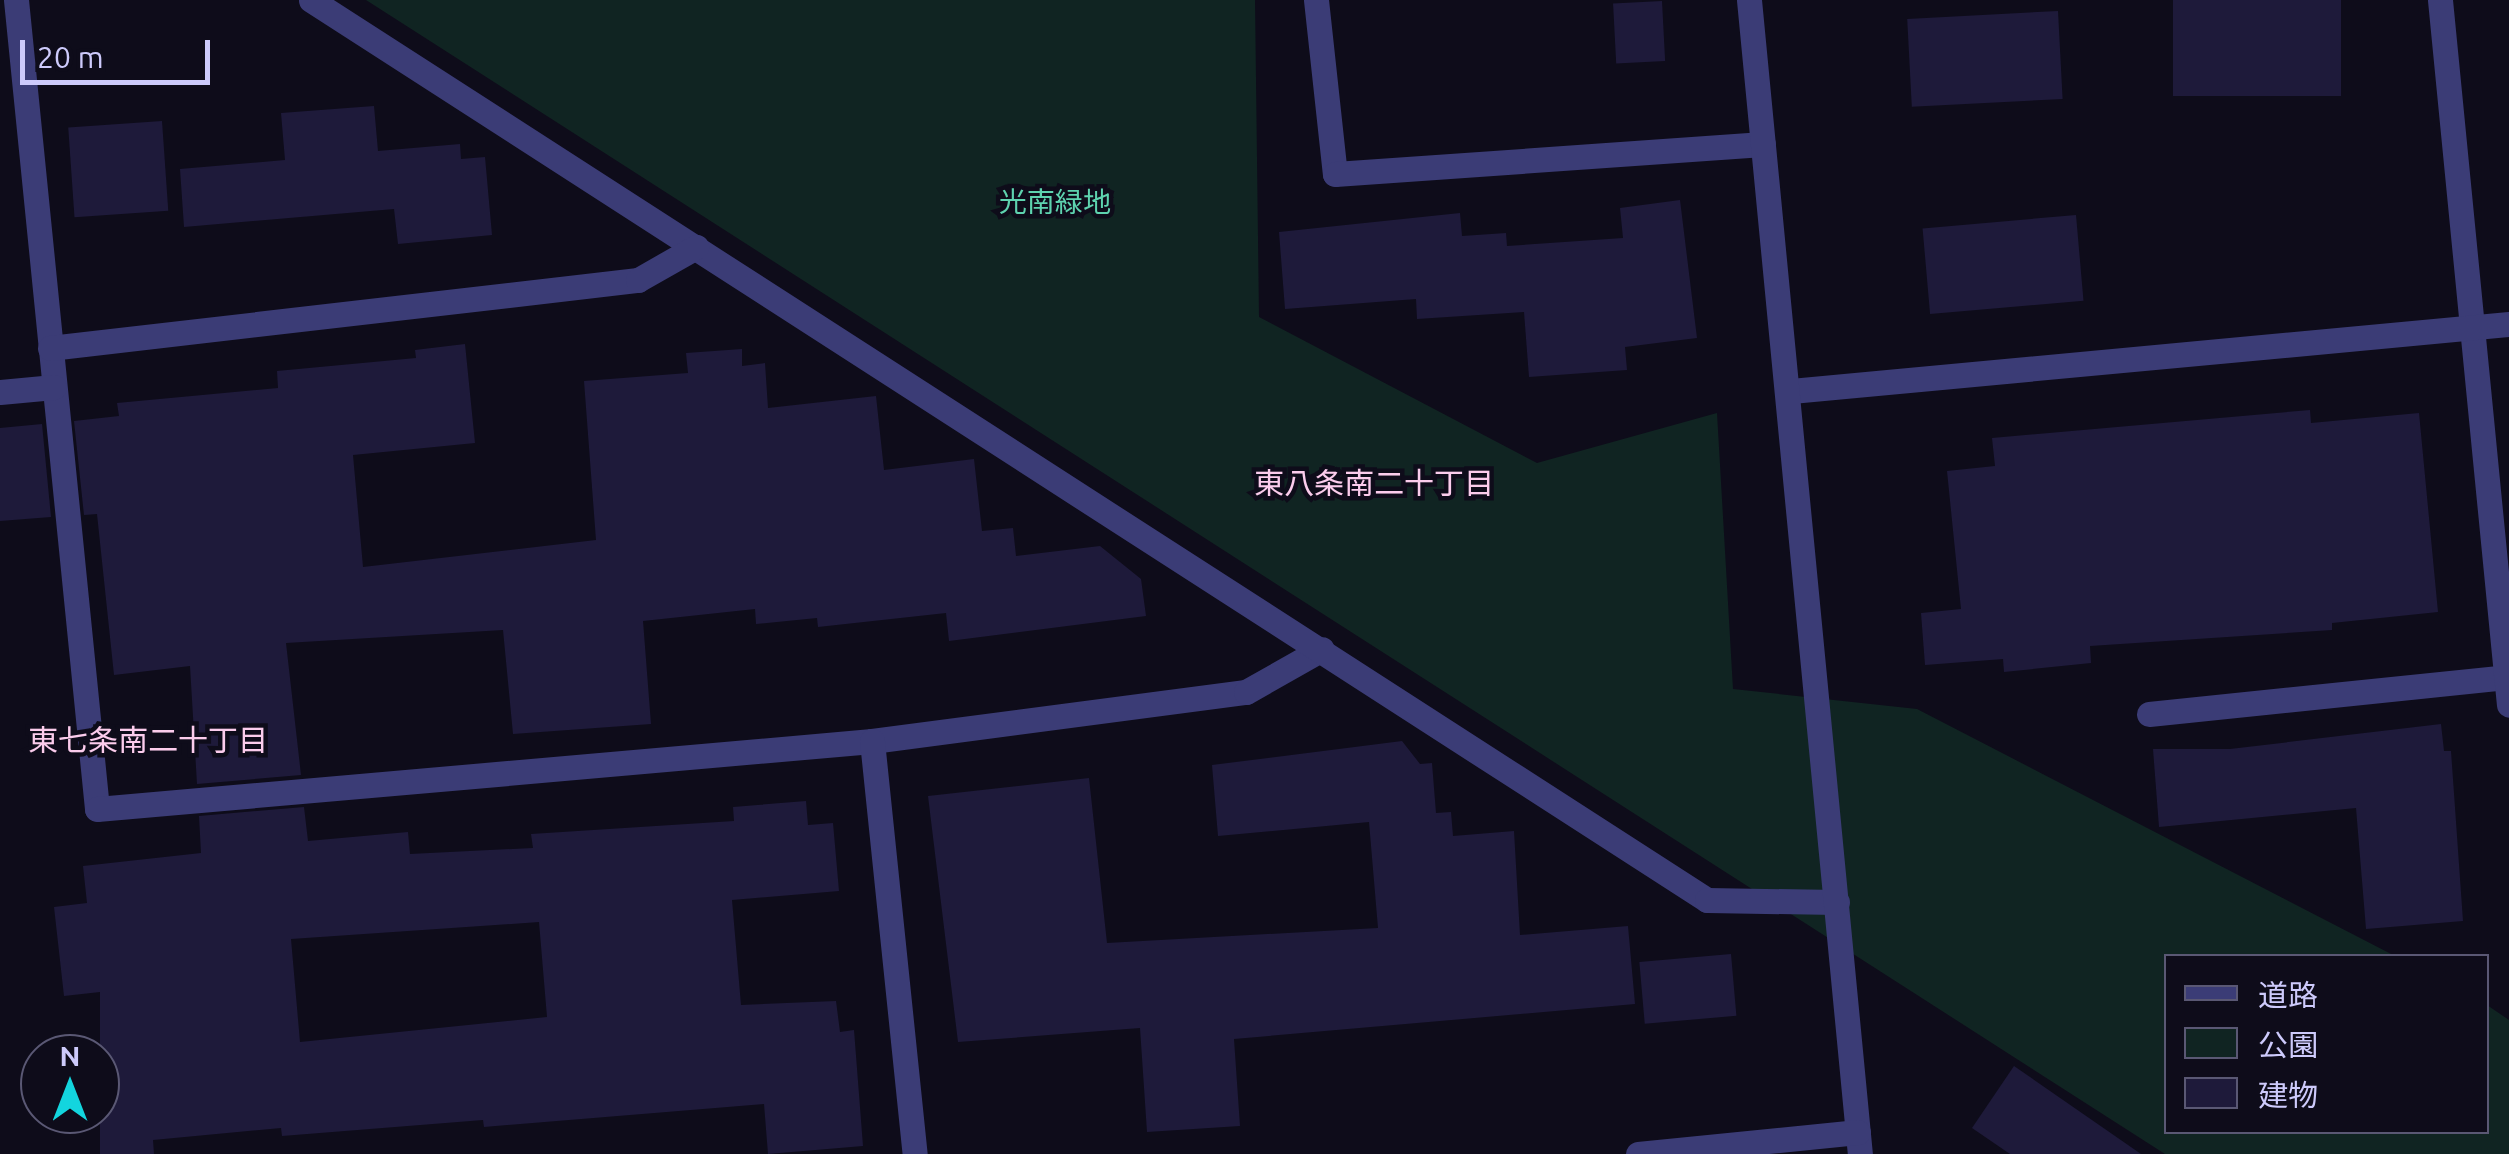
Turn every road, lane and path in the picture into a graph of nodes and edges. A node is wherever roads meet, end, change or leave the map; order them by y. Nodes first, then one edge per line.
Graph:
1 (16, 0) edge
2 (311, 0) edge
3 (1316, 0) edge
4 (1749, 0) edge
5 (2440, 0) edge
6 (1763, 144) junction
7 (696, 247) junction
8 (2509, 324) edge
9 (2470, 328) junction
10 (50, 348) junction
11 (54, 387) junction
12 (1791, 391) junction
13 (0, 392) edge
14 (1322, 649) junction
15 (2506, 677) junction
16 (2509, 705) edge
17 (2149, 714) dead end
18 (872, 742) junction
19 (1837, 902) junction
20 (1859, 1143) edge
21 (915, 1154) edge
22 (1638, 1154) edge

1 - 10 street
2 - 7 street
3 - 6 street
4 - 6 street
5 - 9 street
6 - 12 street
7 - 10 street
7 - 14 street
8 - 9 street
9 - 12 street
9 - 15 street
10 - 11 street
11 - 13 street
11 - 18 street
12 - 19 street
14 - 18 street
14 - 19 street
15 - 16 street
15 - 17 street
18 - 21 street
19 - 20 street
20 - 22 street

